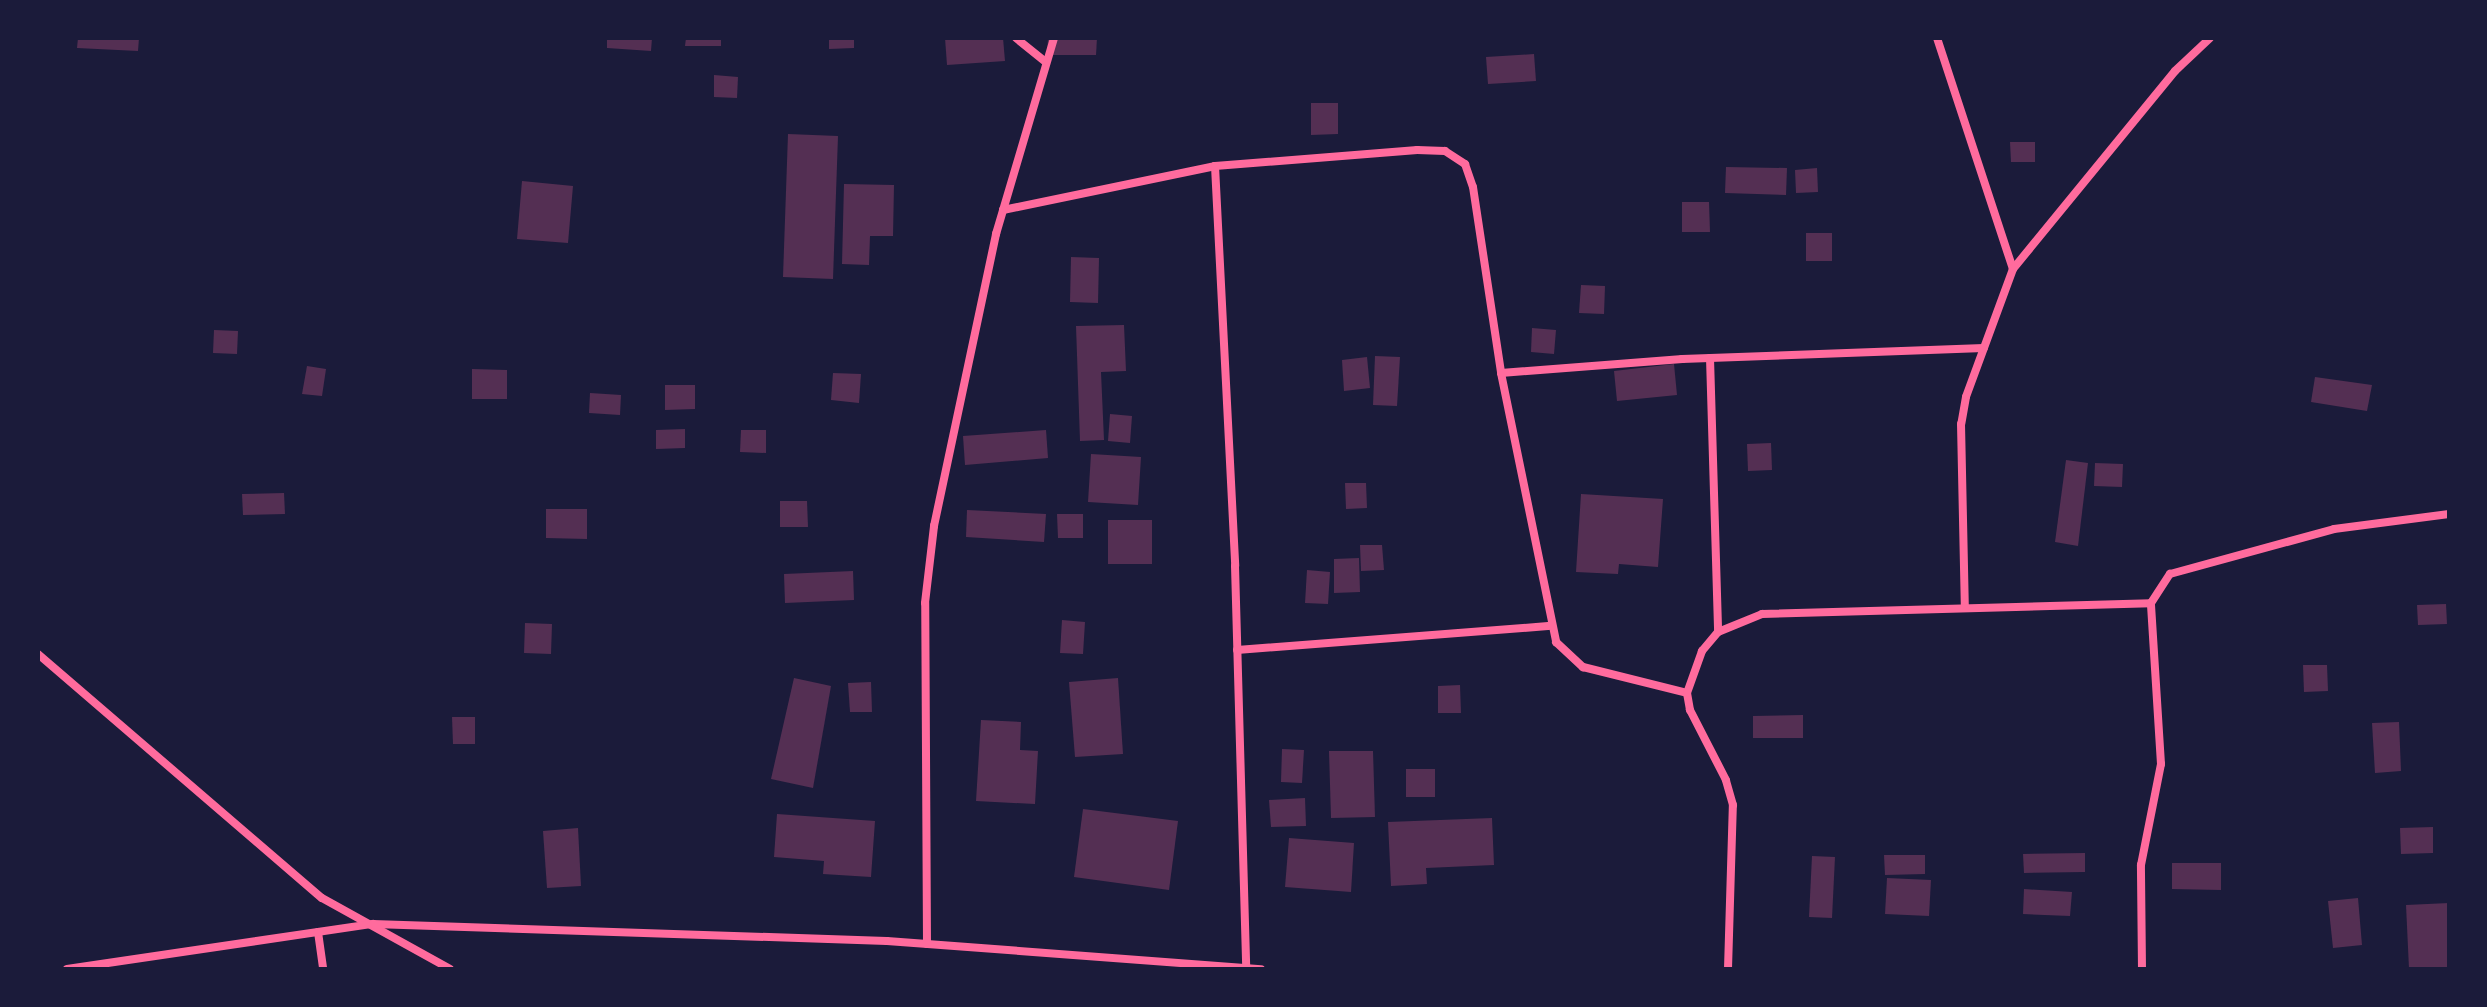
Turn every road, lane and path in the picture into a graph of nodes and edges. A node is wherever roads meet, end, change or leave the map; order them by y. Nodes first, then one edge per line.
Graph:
1 (1016, 38) edge
2 (1054, 38) edge
3 (1937, 38) edge
4 (2210, 38) edge
5 (1046, 62) junction
6 (1215, 166) junction
7 (1003, 210) junction
8 (2013, 269) junction
9 (1984, 348) junction
10 (1710, 358) junction
11 (1501, 373) junction
12 (2449, 514) edge
13 (2151, 603) junction
14 (1965, 608) junction
15 (1551, 626) junction
16 (1718, 632) junction
17 (1237, 650) junction
18 (38, 654) edge
19 (1687, 693) junction
20 (373, 924) junction
21 (318, 932) junction
22 (927, 944) junction
23 (1107, 958) junction
24 (1246, 968) edge
25 (67, 969) edge
26 (323, 969) edge
27 (450, 969) edge
28 (1107, 969) edge
29 (1261, 969) edge
30 (1728, 969) edge
31 (2142, 969) edge

1 - 5 street
2 - 5 street
3 - 8 street
4 - 8 street
5 - 7 street
6 - 7 street
6 - 11 street
6 - 17 street
7 - 22 street
8 - 9 street
9 - 10 street
9 - 14 street
10 - 11 street
10 - 16 street
11 - 15 street
12 - 13 street
13 - 14 street
13 - 31 street
14 - 16 street
15 - 17 street
15 - 19 street
16 - 19 street
17 - 24 street
18 - 20 street
19 - 30 street
20 - 21 street
20 - 22 street
20 - 27 street
21 - 25 street
21 - 26 street
22 - 23 street
23 - 24 street
23 - 28 street
24 - 29 street

